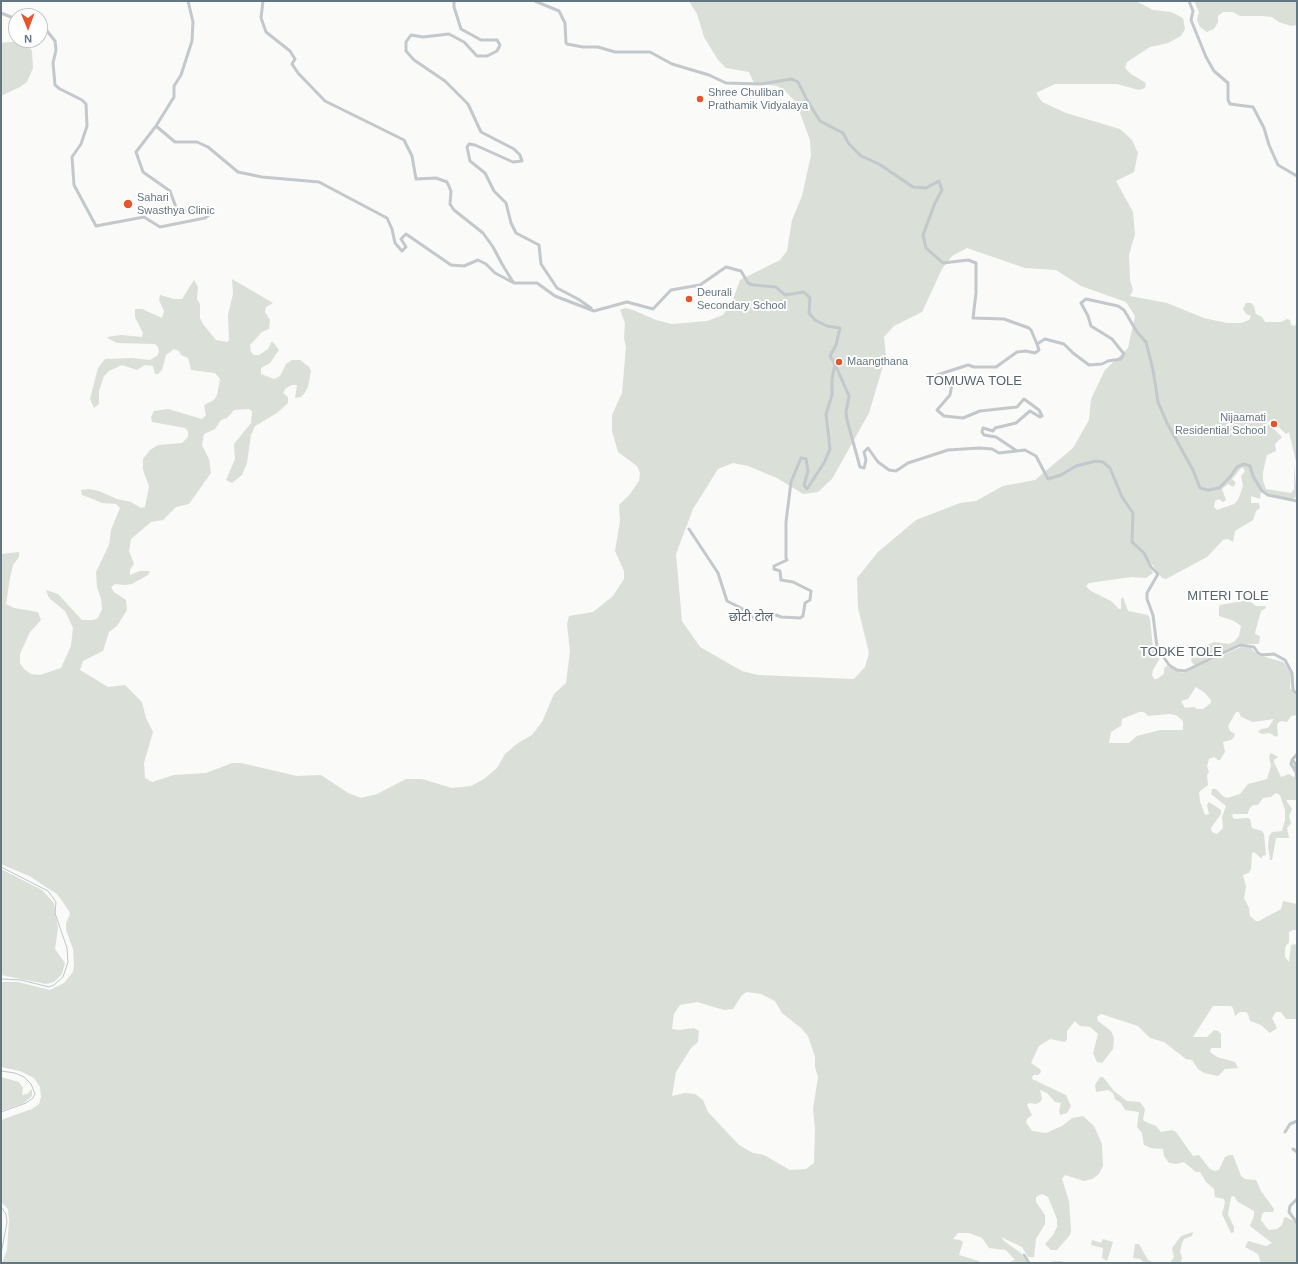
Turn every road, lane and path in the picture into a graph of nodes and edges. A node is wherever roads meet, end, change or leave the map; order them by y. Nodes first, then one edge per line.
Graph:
1 (188, 1) edge
2 (263, 1) edge
3 (454, 1) edge
4 (534, 1) edge
5 (1189, 1) edge
6 (48, 32) edge
7 (156, 126) junction
8 (1297, 176) edge
9 (514, 283) junction
10 (594, 311) junction
11 (1037, 344) junction
12 (836, 364) junction
13 (1017, 451) junction
14 (1297, 502) edge
15 (689, 529) dead end
16 (1297, 694) edge
17 (1297, 754) edge
18 (1292, 760) junction
19 (1297, 769) edge
20 (1297, 779) edge
21 (1297, 1121) edge
22 (1285, 1132) dead end
23 (1293, 1149) dead end
24 (1297, 1152) edge
25 (1297, 1199) edge
26 (1293, 1202) junction
27 (1297, 1204) edge
28 (1297, 1223) edge
29 (1024, 1255) dead end
30 (1029, 1263) edge
31 (1053, 1263) edge
32 (1062, 1263) edge

1 - 7 street
2 - 9 street
3 - 10 street
4 - 11 street
5 - 8 street
6 - 7 street
7 - 9 street
9 - 10 street
10 - 12 street
11 - 13 street
11 - 14 street
12 - 13 street
12 - 15 street
13 - 16 street
17 - 18 street
18 - 19 street
18 - 20 street
21 - 22 street
23 - 24 street
25 - 26 street
26 - 27 street
26 - 28 street
29 - 30 street
31 - 32 street

